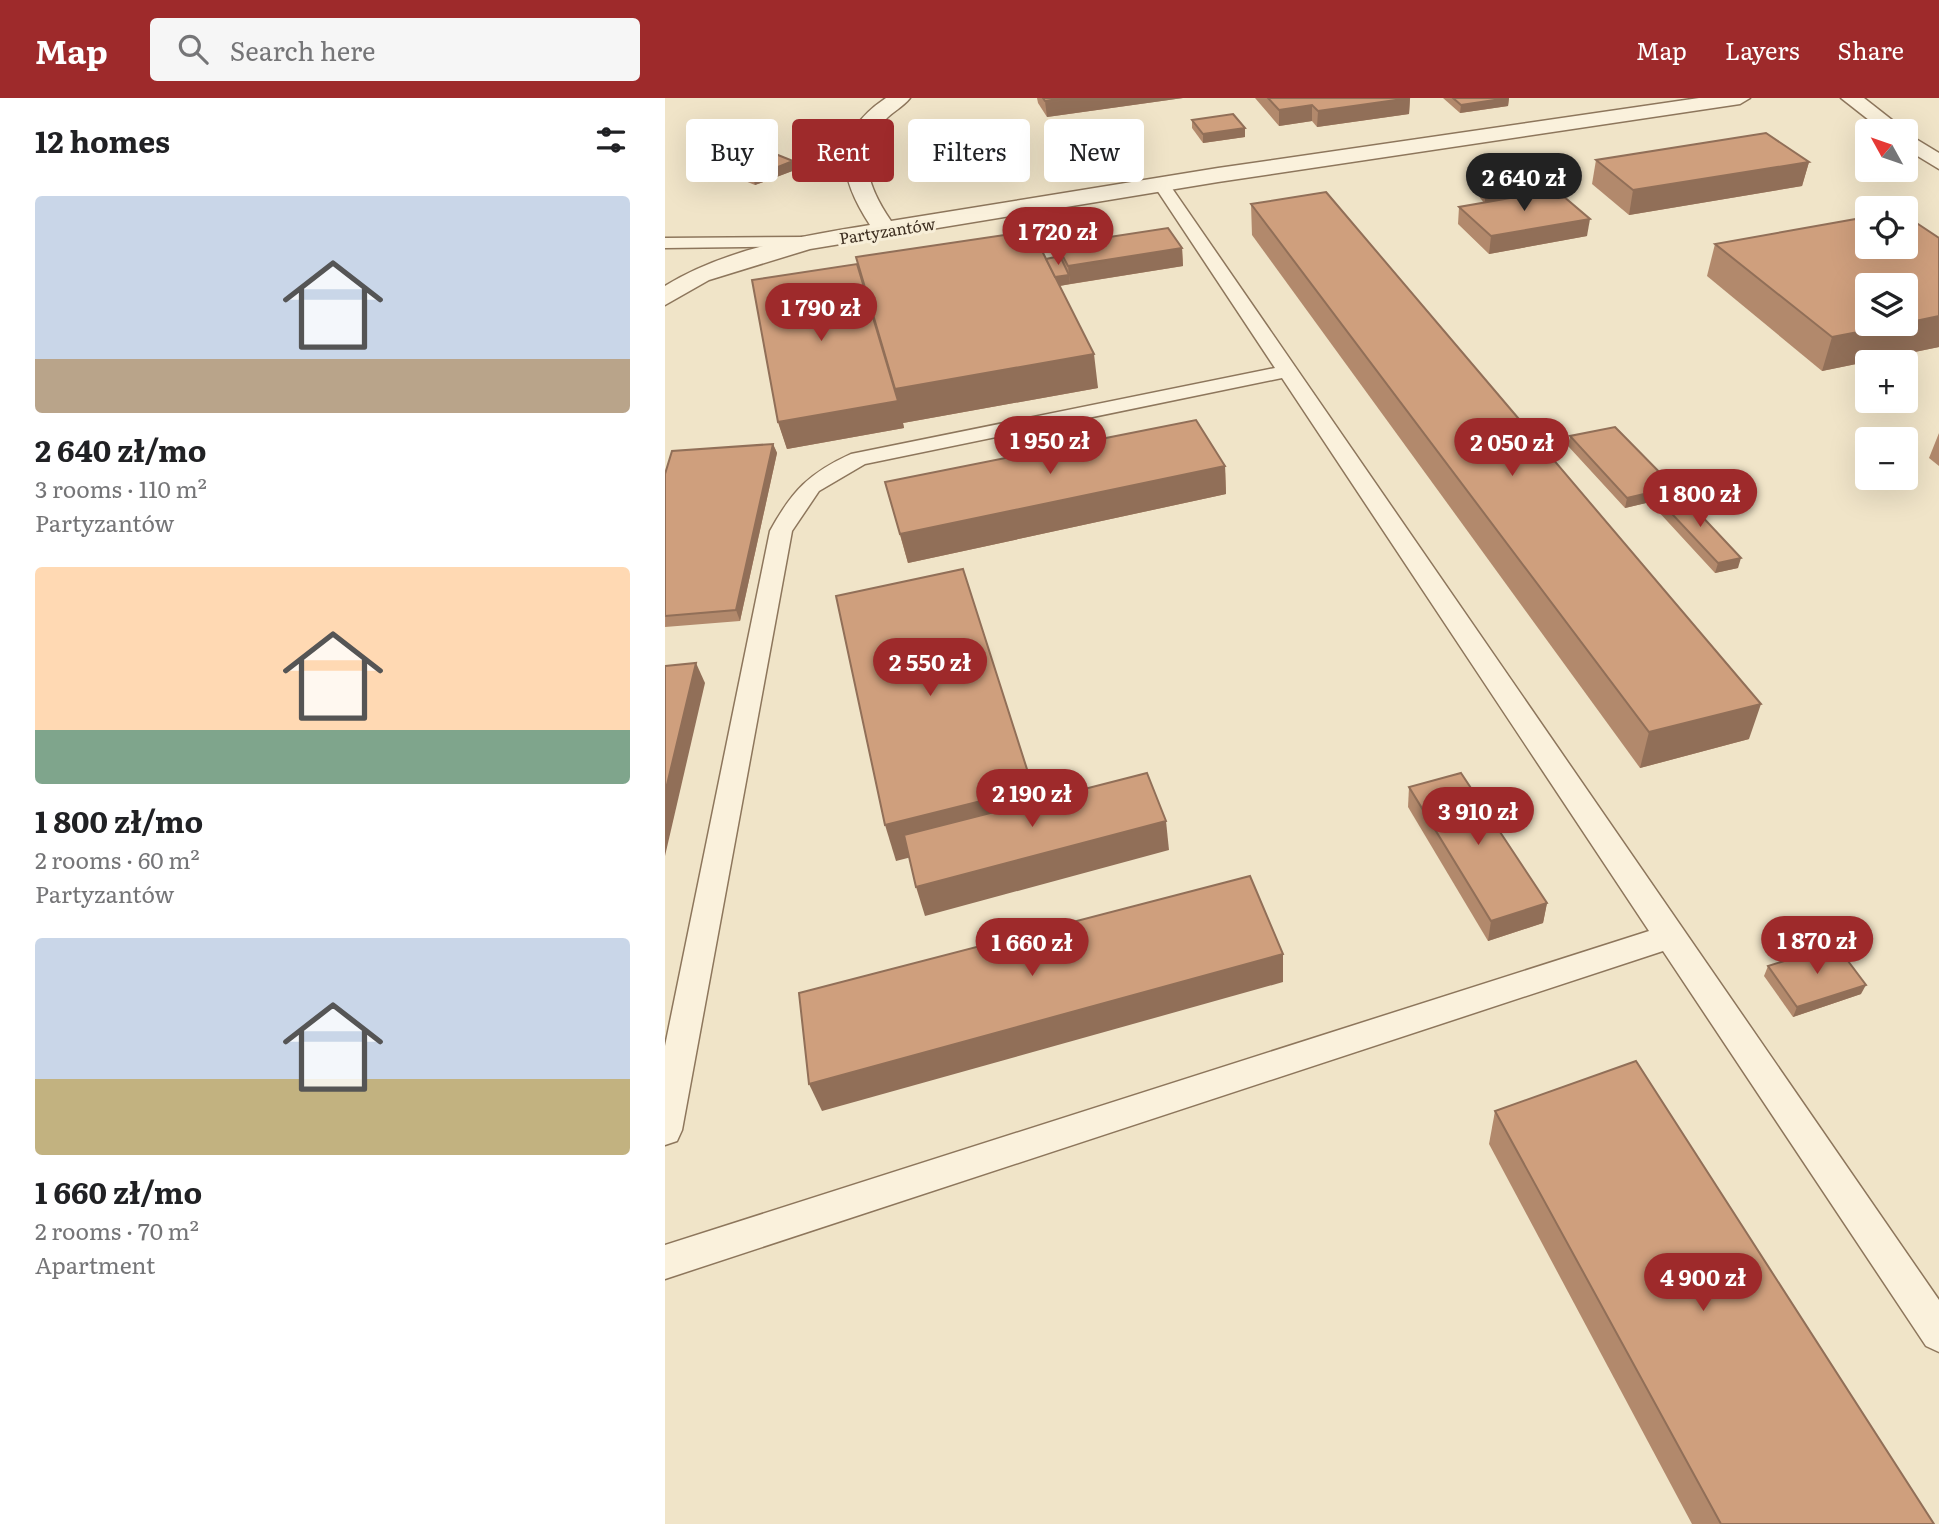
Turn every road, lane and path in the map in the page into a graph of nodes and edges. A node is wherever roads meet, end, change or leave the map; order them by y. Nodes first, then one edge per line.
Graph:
1 (900, 98) edge
2 (1740, 98) edge
3 (1851, 98) edge
4 (1880, 119) edge
5 (1918, 148) edge
6 (1939, 163) edge
7 (1161, 184) junction
8 (886, 231) junction
9 (806, 242) junction
10 (665, 243) edge
11 (665, 297) edge
12 (1287, 371) junction
13 (1670, 936) junction
14 (665, 1130) edge
15 (665, 1262) edge
16 (1939, 1333) edge

1 - 8 street
2 - 7 street, Partyzantów
3 - 4 street
5 - 6 street
7 - 8 street, Partyzantów
7 - 12 lane
8 - 9 street, Partyzantów
9 - 10 lane
9 - 11 street, Partyzantów
12 - 13 lane
12 - 14 lane
13 - 15 lane
13 - 16 lane

